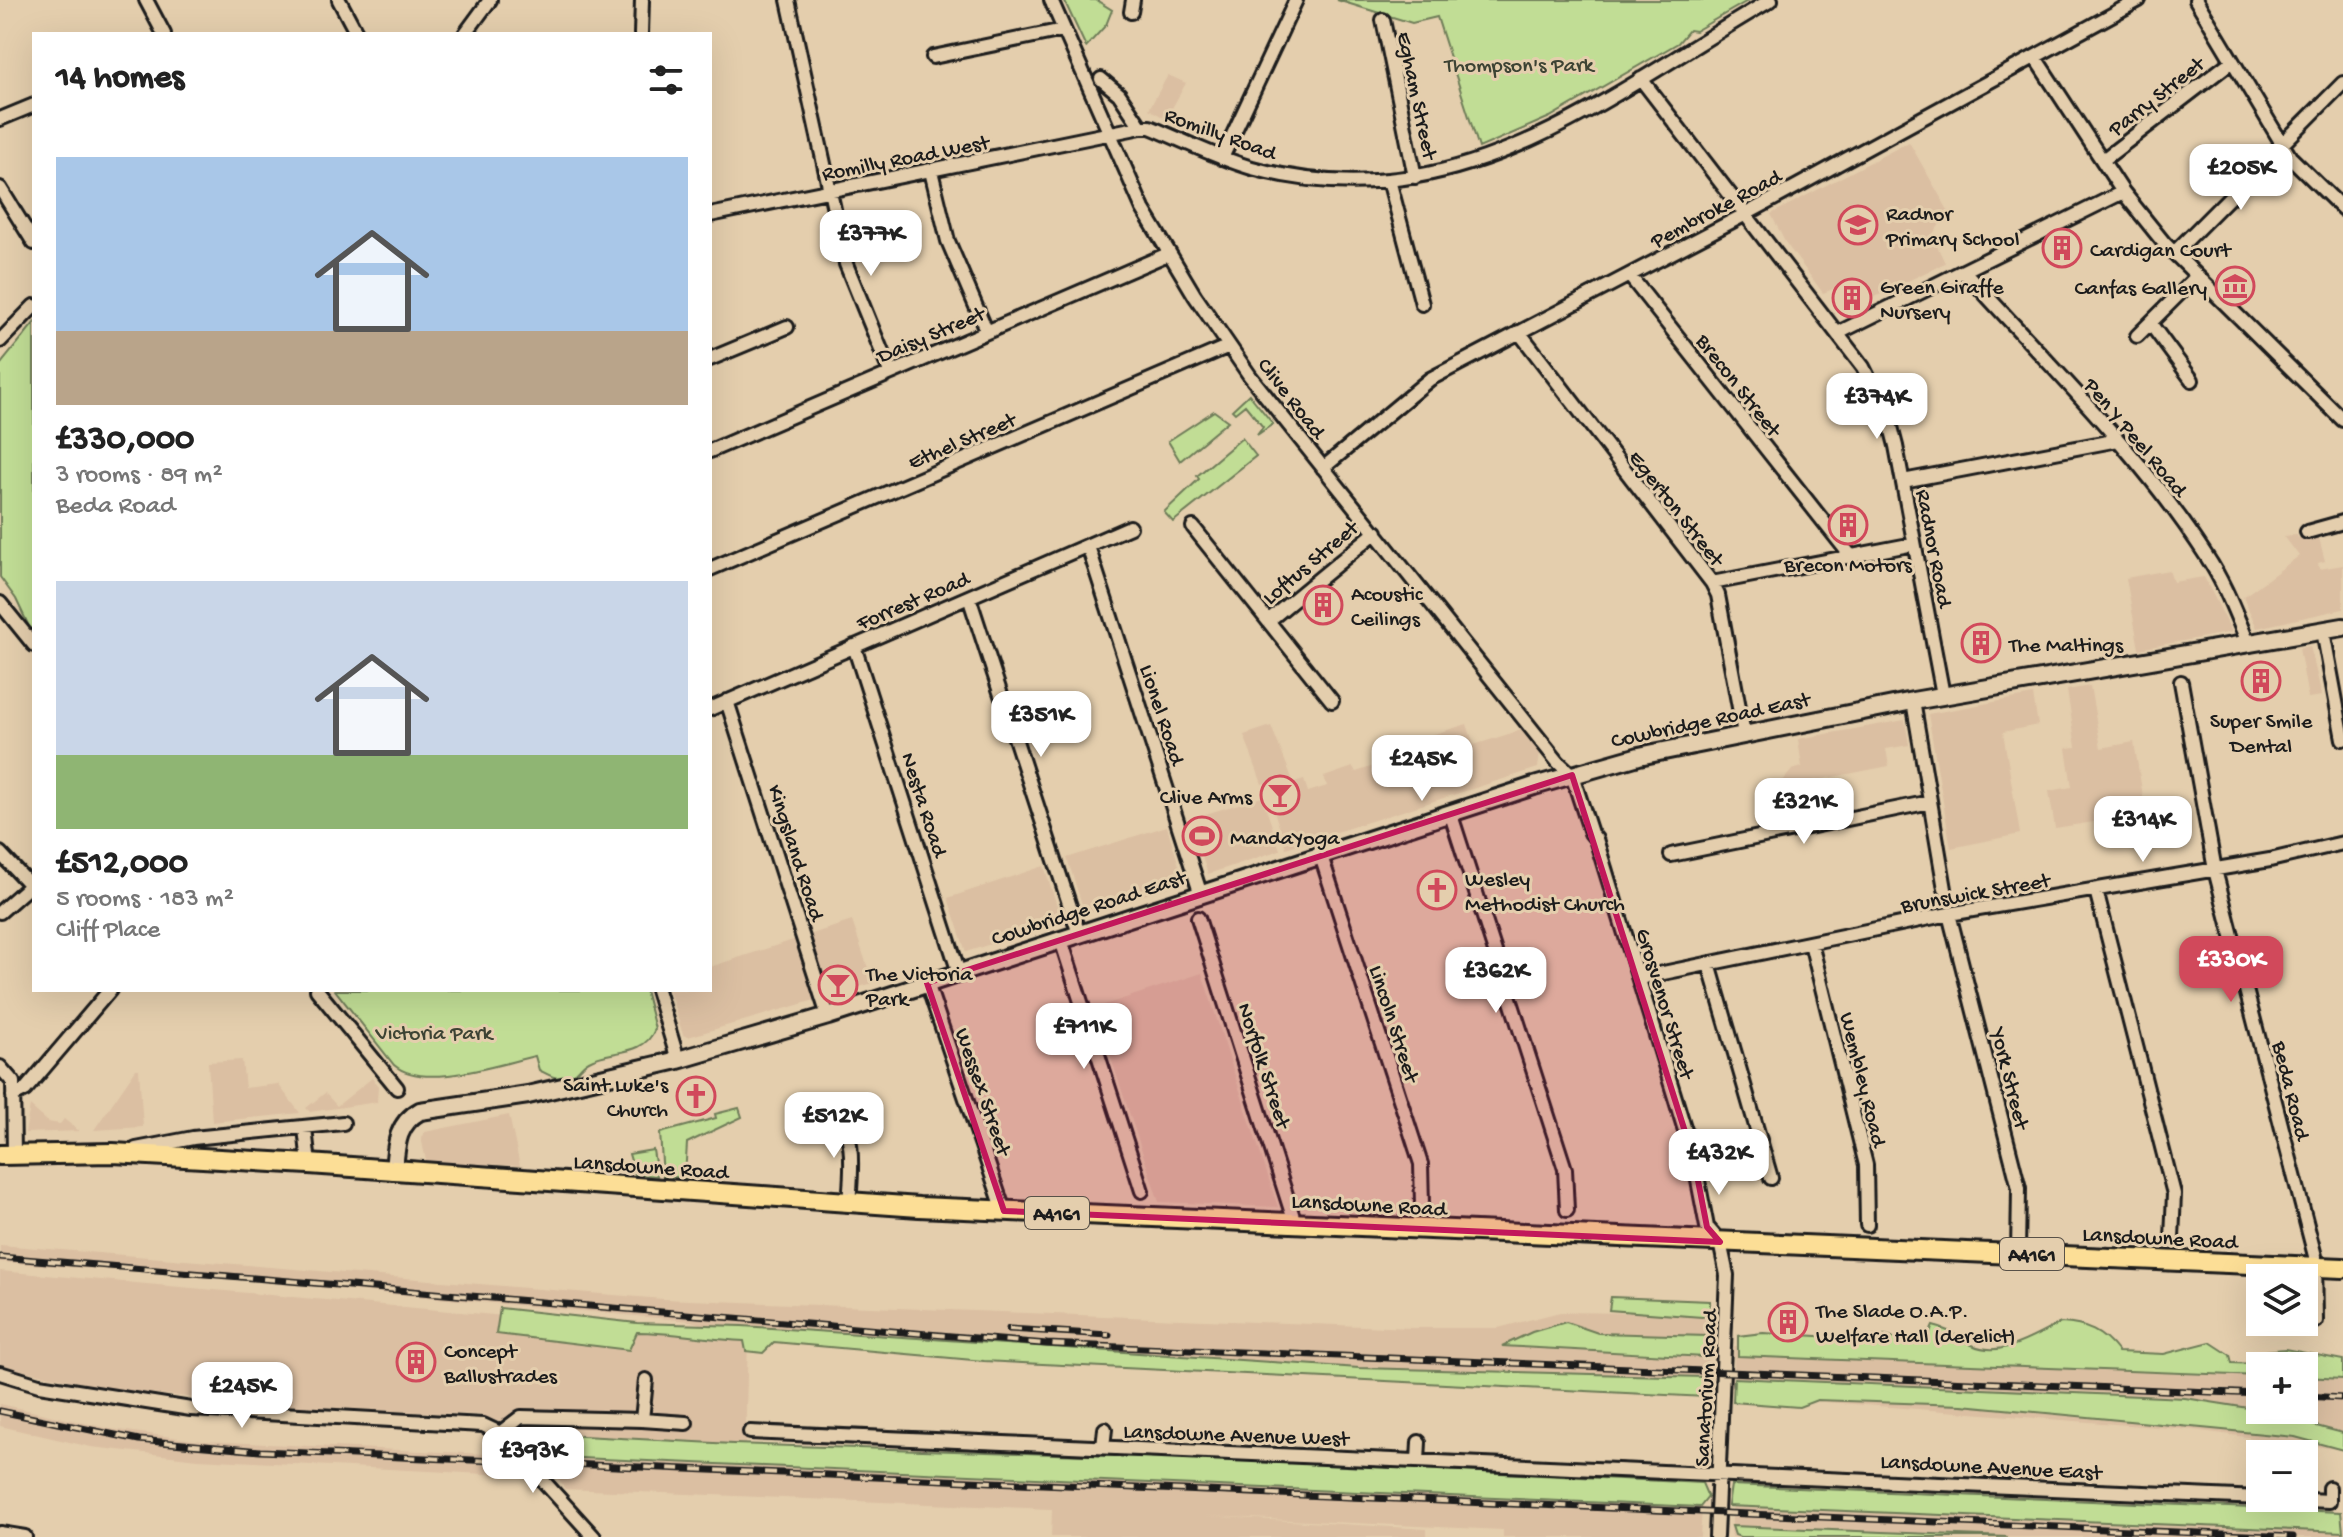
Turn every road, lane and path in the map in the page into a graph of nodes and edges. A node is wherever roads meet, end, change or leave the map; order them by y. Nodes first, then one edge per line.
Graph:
1 (146, 0) edge
2 (339, 0) edge
3 (490, 0) edge
4 (642, 0) edge
5 (788, 0) edge
6 (1051, 0) edge
7 (1296, 0) edge
8 (1771, 0) edge
9 (2139, 0) edge
10 (2196, 0) edge
11 (1383, 20) dead end
12 (1063, 30) junction
13 (163, 32) edge
14 (356, 32) edge
15 (466, 32) edge
16 (641, 32) edge
17 (933, 57) dead end
18 (2036, 59) junction
19 (2232, 61) junction
20 (1101, 79) dead end
21 (1641, 79) junction
22 (2343, 83) edge
23 (32, 106) edge
24 (0, 119) edge
25 (1141, 127) junction
26 (1108, 135) junction
27 (2282, 145) junction
28 (1222, 158) junction
29 (2103, 160) junction
30 (931, 171) junction
31 (1415, 177) junction
32 (1389, 180) junction
33 (0, 188) edge
34 (827, 192) junction
35 (2123, 192) junction
36 (2343, 209) edge
37 (1746, 214) junction
38 (712, 215) edge
39 (32, 240) edge
40 (2174, 253) junction
41 (1168, 254) junction
42 (1965, 272) junction
43 (1629, 275) junction
44 (2197, 276) junction
45 (1422, 304) dead end
46 (32, 308) edge
47 (2150, 323) junction
48 (787, 327) dead end
49 (986, 330) junction
50 (1519, 332) junction
51 (1838, 333) junction
52 (2137, 336) dead end
53 (0, 341) edge
54 (1229, 346) junction
55 (712, 358) edge
56 (890, 372) junction
57 (2192, 380) dead end
58 (2343, 420) edge
59 (2118, 440) junction
60 (712, 450) edge
61 (1323, 468) junction
62 (1903, 481) junction
63 (2343, 522) edge
64 (1130, 527) dead end
65 (1193, 527) dead end
66 (1376, 532) junction
67 (2307, 532) dead end
68 (1914, 544) junction
69 (1088, 546) junction
70 (1850, 555) junction
71 (712, 568) edge
72 (1712, 583) junction
73 (969, 597) junction
74 (0, 603) edge
75 (1268, 621) junction
76 (2343, 627) edge
77 (2323, 631) junction
78 (32, 643) edge
79 (2249, 645) junction
80 (854, 646) junction
81 (2181, 682) dead end
82 (1943, 695) junction
83 (727, 701) junction
84 (1332, 701) dead end
85 (1913, 701) junction
86 (712, 708) edge
87 (1744, 734) junction
88 (2343, 739) edge
89 (1572, 775) junction
90 (1930, 802) junction
91 (1451, 815) junction
92 (2343, 843) edge
93 (0, 853) edge
94 (1671, 855) dead end
95 (1321, 856) junction
96 (2215, 870) junction
97 (32, 884) edge
98 (1945, 889) dead end
99 (2096, 890) junction
100 (1201, 895) junction
101 (0, 912) edge
102 (1949, 914) junction
103 (1198, 918) dead end
104 (1079, 934) junction
105 (1061, 940) junction
106 (1811, 943) junction
107 (1709, 964) junction
108 (959, 973) junction
109 (1639, 978) junction
110 (927, 983) junction
111 (108, 992) edge
112 (319, 992) edge
113 (658, 992) edge
114 (828, 1016) junction
115 (678, 1060) junction
116 (0, 1067) edge
117 (397, 1088) dead end
118 (13, 1096) junction
119 (834, 1108) dead end
120 (343, 1123) dead end
121 (305, 1128) junction
122 (113, 1153) junction
123 (7, 1154) edge
124 (309, 1164) junction
125 (394, 1171) junction
126 (1771, 1178) dead end
127 (1142, 1191) dead end
128 (849, 1204) junction
129 (1422, 1205) dead end
130 (1567, 1210) dead end
131 (1004, 1211) junction
132 (1295, 1223) junction
133 (1867, 1225) dead end
134 (2172, 1238) dead end
135 (1720, 1242) junction
136 (2018, 1254) junction
137 (2248, 1264) edge
138 (2316, 1264) edge
139 (2318, 1267) edge
140 (2343, 1268) edge
141 (0, 1373) edge
142 (646, 1380) dead end
143 (803, 1419) dead end
144 (642, 1420) junction
145 (686, 1423) dead end
146 (1105, 1429) dead end
147 (750, 1432) dead end
148 (500, 1433) junction
149 (801, 1435) junction
150 (1419, 1442) dead end
151 (1103, 1447) junction
152 (1418, 1461) junction
153 (1719, 1474) junction
154 (2329, 1488) dead end
155 (2246, 1497) edge
156 (2318, 1500) edge
157 (0, 1533) edge
158 (25, 1537) edge
159 (594, 1537) edge
160 (1716, 1537) edge

1 - 13 street
2 - 14 street
3 - 15 street
4 - 16 street
5 - 34 street
6 - 12 street, Clive Road
7 - 28 street
8 - 21 street, Romilly Road
9 - 18 street, Pembroke Road
10 - 19 street
11 - 31 street, Egham Street
12 - 17 street
12 - 26 street, Clive Road
18 - 29 street
18 - 37 street, Pembroke Road
19 - 27 street
19 - 29 street, Parry Street
20 - 25 street, Romilly Road
21 - 31 street, Romilly Road
21 - 37 street, Radnor Road
22 - 27 street
23 - 24 street
25 - 26 street, Romilly Road
25 - 28 street, Romilly Road
26 - 30 street, Romilly Road West
26 - 41 street, Clive Road
27 - 36 street
27 - 40 street
28 - 32 street, Romilly Road
29 - 35 street
30 - 34 street, Romilly Road West
30 - 49 street
31 - 32 street, Romilly Road
32 - 45 street
33 - 39 street
34 - 38 street, Romilly Road West
34 - 56 street
35 - 40 street
35 - 42 street
37 - 43 street, Pembroke Road
37 - 51 street, Radnor Road
40 - 44 street
41 - 49 street, Daisy Street
41 - 54 street, Clive Road
42 - 51 street
42 - 59 street, Pen Y Peel Road
43 - 50 street, Pembroke Road
43 - 70 street, Brecon Street
44 - 47 street
44 - 58 street
46 - 53 street
47 - 52 street
47 - 57 street
48 - 55 street
49 - 56 street, Daisy Street
50 - 61 street, Pembroke Road
50 - 72 street, Egerton Street
51 - 62 street, Radnor Road
54 - 61 street, Clive Road
54 - 71 street, Ethel Street
56 - 60 street, Daisy Street
59 - 62 street
59 - 79 street, Pen Y Peel Road
61 - 66 street, Clive Road
62 - 68 street, Radnor Road
63 - 67 street
64 - 69 street, Forrest Road
65 - 75 street, Loftus Street
66 - 75 street, Loftus Street
66 - 89 street, Clive Road
68 - 70 street
68 - 82 street, Radnor Road
69 - 73 street, Forrest Road
69 - 100 street, Lionel Road
70 - 72 street
72 - 87 street, Egerton Street
73 - 80 street, Forrest Road
73 - 104 street
74 - 78 street
75 - 84 street, Loftus Street
76 - 77 street, Cowbridge Road East
77 - 79 street, Cowbridge Road East
77 - 88 street
79 - 82 street, Cowbridge Road East
80 - 83 street, Forrest Road
80 - 108 street, Nesta Road
81 - 96 street, Beda Road
82 - 85 street, Cowbridge Road East
83 - 86 street, Forrest Road
83 - 114 street, Kingsland Road
85 - 87 street, Cowbridge Road East
85 - 90 street
87 - 89 street, Cowbridge Road East
89 - 91 street, Cowbridge Road East
89 - 109 street, Grosvenor Street
90 - 94 street
90 - 98 street
91 - 95 street, Cowbridge Road East
91 - 130 street
92 - 96 street, Brunswick Street
93 - 97 street
95 - 100 street, Cowbridge Road East
95 - 129 street, Lincoln Street
96 - 99 street, Brunswick Street
96 - 138 street, Beda Road
97 - 101 street
99 - 102 street, Brunswick Street
99 - 134 street
100 - 104 street, Cowbridge Road East
102 - 106 street, Brunswick Street
102 - 136 street, York Street
103 - 132 street, Norfolk Street
104 - 105 street, Cowbridge Road East
105 - 108 street, Cowbridge Road East
105 - 127 street
106 - 107 street, Brunswick Street
106 - 133 street, Wembley Road
107 - 109 street, Brunswick Street
107 - 126 street
108 - 110 street, Cowbridge Road East
109 - 135 street, Grosvenor Street
110 - 114 street, Cowbridge Road East
110 - 131 street, Wessex Street
111 - 118 street
112 - 117 street
113 - 115 street
114 - 115 street, Cowbridge Road East
115 - 125 street, Cowbridge Road East
116 - 118 street
118 - 123 street
119 - 128 street
120 - 121 street
121 - 122 street
121 - 124 street
122 - 123 main road
122 - 124 main road
124 - 125 main road, A4161
125 - 128 main road, Lansdowne Road / A4161
128 - 131 main road, Lansdowne Road / A4161
131 - 132 main road, Lansdowne Road / A4161
132 - 135 main road, Lansdowne Road / A4161
135 - 136 main road, Lansdowne Road / A4161
135 - 153 street, Sanatorium Road
136 - 137 main road, Lansdowne Road / A4161
139 - 140 main road, Lansdowne Road / A4161
141 - 148 street
142 - 144 street
143 - 149 street
144 - 145 street
144 - 148 street
146 - 151 street
147 - 149 street, Lansdowne Avenue West
148 - 159 street
149 - 151 street, Lansdowne Avenue West
150 - 152 street
151 - 152 street, Lansdowne Avenue West
152 - 153 street, Lansdowne Avenue West
153 - 155 street, Lansdowne Avenue East
153 - 160 street, Sanatorium Road
154 - 156 street
157 - 158 street

